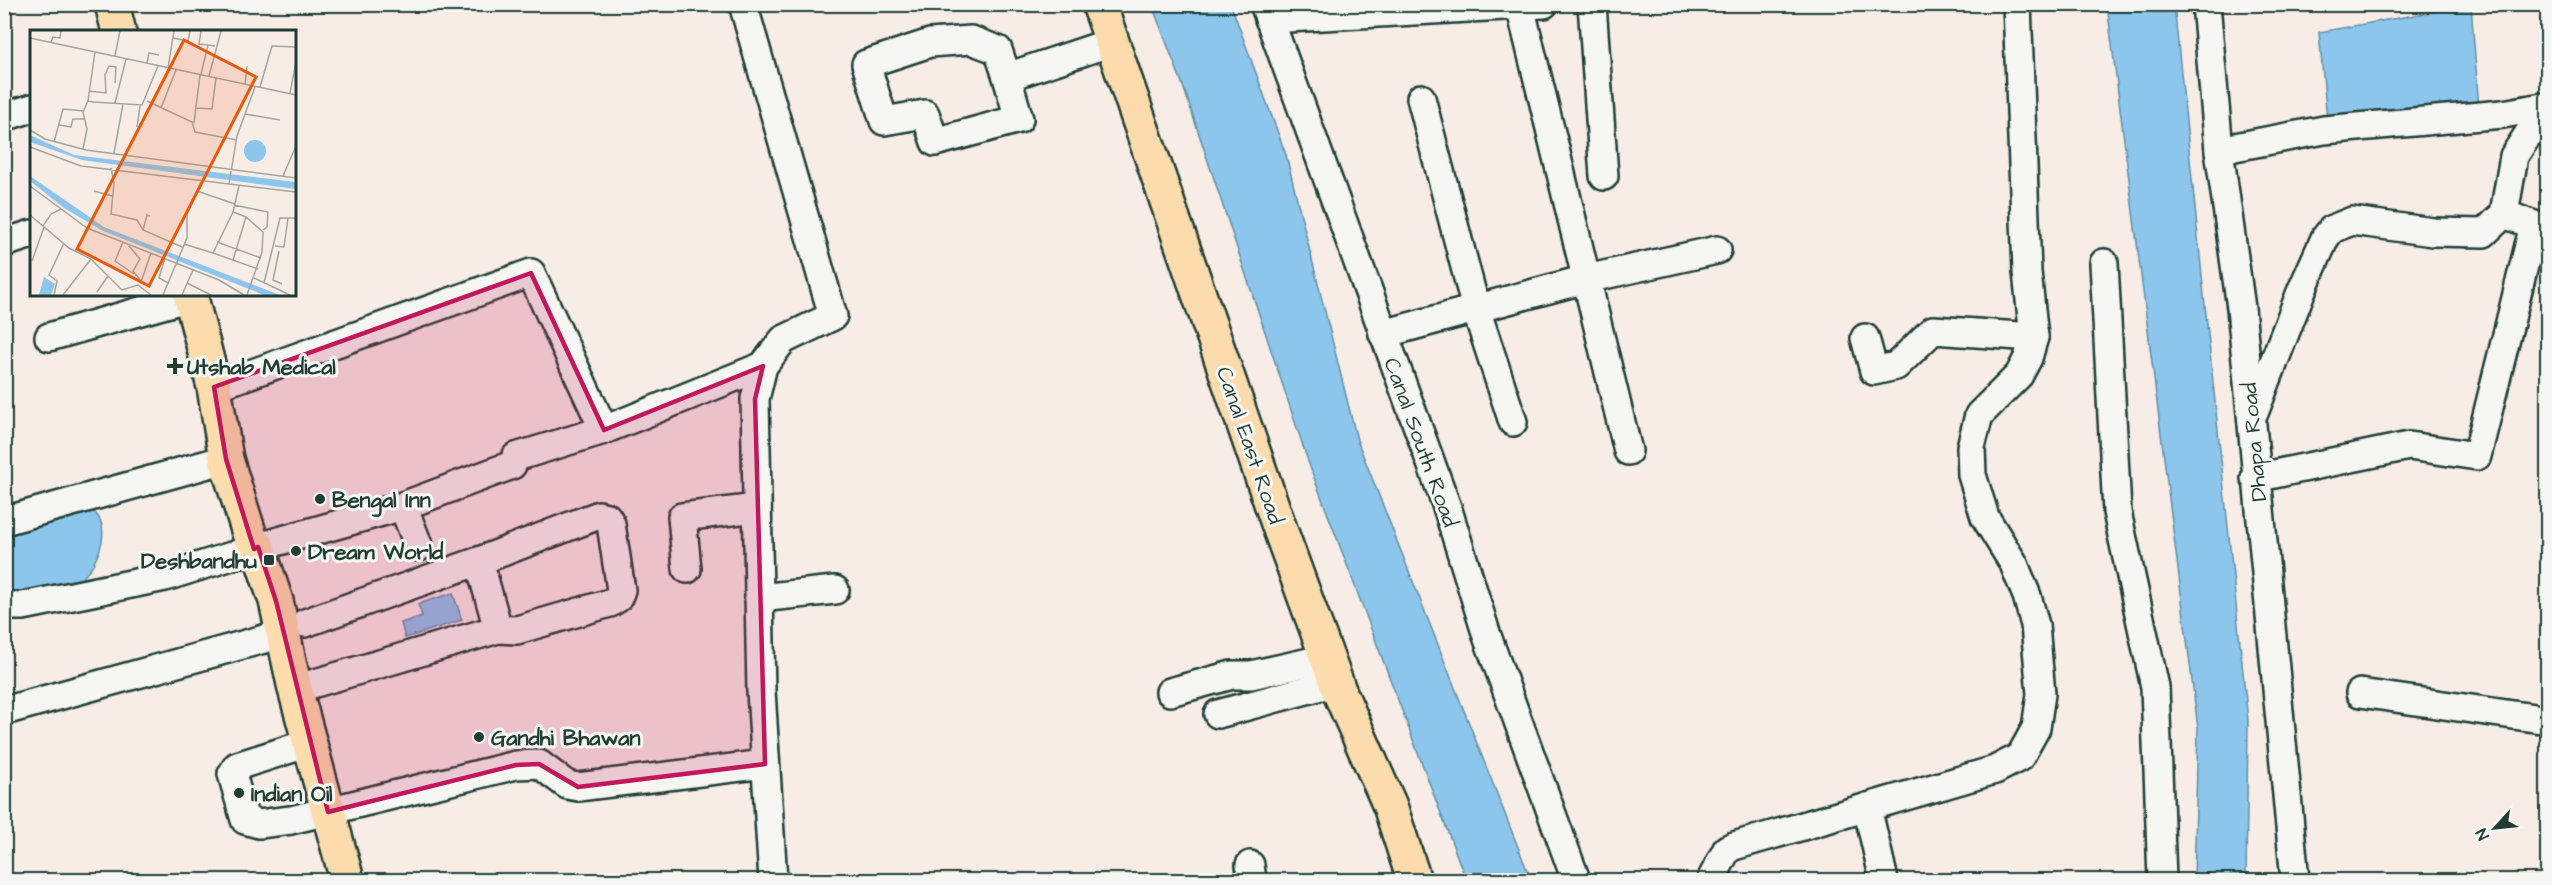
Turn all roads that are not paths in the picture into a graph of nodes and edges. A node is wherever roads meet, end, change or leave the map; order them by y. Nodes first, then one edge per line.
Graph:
1 (112, 4) edge
2 (743, 4) edge
3 (1099, 4) edge
4 (1592, 4) edge
5 (2018, 4) edge
6 (2206, 4) edge
7 (1532, 5) edge
8 (1399, 8) edge
9 (1267, 12) edge
10 (118, 30) edge
11 (1112, 42) junction
12 (1007, 77) junction
13 (1421, 98) dead end
14 (2547, 107) edge
15 (30, 109) edge
16 (4, 117) edge
17 (2219, 150) junction
18 (1604, 176) dead end
19 (2504, 214) junction
20 (30, 235) edge
21 (4, 243) edge
22 (1717, 250) dead end
23 (2104, 263) dead end
24 (1586, 279) junction
25 (190, 296) edge
26 (1476, 309) junction
27 (1383, 334) junction
28 (50, 337) dead end
29 (2034, 337) junction
30 (1865, 338) dead end
31 (763, 366) junction
32 (214, 387) junction
33 (2251, 419) junction
34 (1513, 422) dead end
35 (604, 430) junction
36 (1628, 451) dead end
37 (226, 459) junction
38 (2255, 478) junction
39 (403, 506) junction
40 (757, 508) junction
41 (4, 520) edge
42 (420, 547) dead end
43 (256, 548) junction
44 (479, 561) junction
45 (687, 569) dead end
46 (835, 590) dead end
47 (759, 598) junction
48 (4, 606) edge
49 (293, 628) junction
50 (498, 629) junction
51 (1332, 670) junction
52 (295, 689) junction
53 (1170, 692) dead end
54 (2360, 693) dead end
55 (4, 711) edge
56 (1218, 714) dead end
57 (2547, 720) edge
58 (309, 743) junction
59 (765, 764) junction
60 (1867, 807) junction
61 (328, 812) junction
62 (346, 880) edge
63 (772, 880) edge
64 (1414, 880) edge
65 (1576, 880) edge
66 (1711, 880) edge
67 (1884, 880) edge
68 (2162, 880) edge
69 (2295, 880) edge

1 - 10 main road
2 - 31 street
3 - 11 main road, Canal East Road
4 - 18 street
5 - 29 street
6 - 17 street, Dhapa Road
7 - 8 street
7 - 24 street
8 - 9 street
9 - 27 street, Canal South Road
11 - 12 street
11 - 51 main road, Canal East Road
12 - 12 street
13 - 26 street
14 - 17 street
14 - 19 street
15 - 16 street
17 - 33 street, Dhapa Road
19 - 33 street
19 - 38 street
20 - 21 street
22 - 24 street
23 - 68 street
24 - 26 street
24 - 36 street
25 - 28 street
25 - 32 main road
26 - 27 street
26 - 34 street
27 - 65 street, Canal South Road
29 - 30 street
29 - 60 street
31 - 35 street
31 - 40 street
32 - 35 street
32 - 37 main road
33 - 38 street, Dhapa Road
35 - 39 street
37 - 41 street
37 - 43 main road
38 - 69 street, Dhapa Road
39 - 42 street
39 - 43 street
40 - 45 street
40 - 47 street
43 - 48 street
43 - 49 main road
44 - 49 street
44 - 50 street
44 - 50 street
46 - 47 street
47 - 59 street
49 - 52 main road
49 - 55 street
50 - 52 street
51 - 53 street
51 - 56 street
51 - 64 main road, Canal East Road
52 - 58 main road
54 - 57 street
58 - 61 main road
58 - 61 street
59 - 61 street
59 - 63 street
60 - 66 street
60 - 67 street
61 - 62 main road

